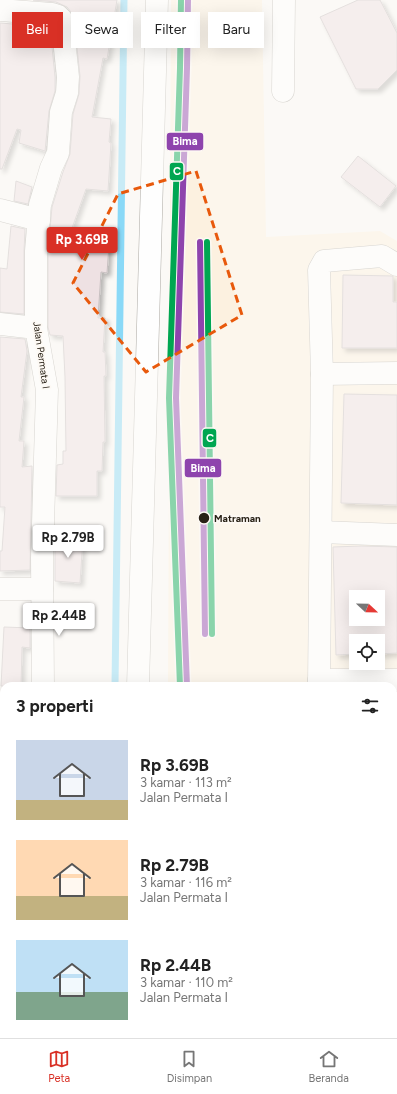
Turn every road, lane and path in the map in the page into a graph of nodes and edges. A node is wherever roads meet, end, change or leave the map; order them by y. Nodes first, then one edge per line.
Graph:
1 (157, 0) edge
2 (284, 0) edge
3 (0, 10) edge
4 (283, 91) dead end
5 (0, 210) edge
6 (39, 220) junction
7 (397, 265) edge
8 (0, 324) edge
9 (36, 328) junction
10 (397, 373) edge
11 (322, 374) junction
12 (321, 532) junction
13 (397, 535) edge
14 (42, 588) junction
15 (0, 589) edge
16 (397, 680) edge
17 (43, 682) edge
18 (138, 682) edge
19 (319, 682) edge
20 (345, 682) edge

1 - 18 street
2 - 4 street
3 - 6 street, Jalan Permata I
5 - 6 street
6 - 9 street, Jalan Permata I
7 - 11 street
8 - 9 street
9 - 14 street, Jalan Permata I
10 - 11 street
11 - 12 street
12 - 13 street
12 - 19 street
14 - 15 street
14 - 17 street, Jalan Permata I
16 - 20 street

